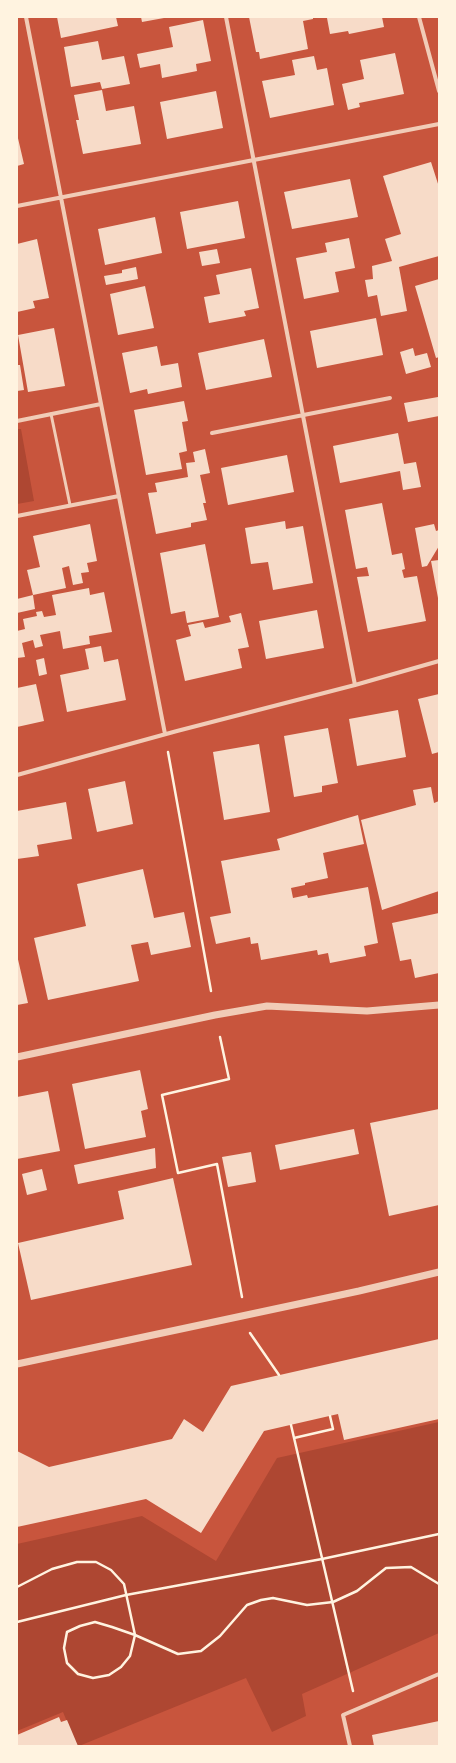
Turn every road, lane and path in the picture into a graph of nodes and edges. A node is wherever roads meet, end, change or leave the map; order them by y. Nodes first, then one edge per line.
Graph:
1 (26, 17) edge
2 (226, 17) edge
3 (419, 17) edge
4 (439, 91) edge
5 (439, 124) edge
6 (253, 160) junction
7 (61, 197) junction
8 (17, 206) edge
9 (390, 398) dead end
10 (101, 404) junction
11 (51, 414) junction
12 (303, 415) junction
13 (17, 421) edge
14 (212, 433) dead end
15 (119, 496) junction
16 (70, 505) junction
17 (17, 516) edge
18 (439, 661) edge
19 (356, 685) junction
20 (165, 734) junction
21 (17, 775) edge
22 (211, 991) dead end
23 (439, 1005) edge
24 (220, 1038) dead end
25 (17, 1057) edge
26 (439, 1272) edge
27 (246, 1315) junction
28 (17, 1364) edge
29 (279, 1375) dead end
30 (330, 1416) dead end
31 (291, 1425) dead end
32 (294, 1438) junction
33 (439, 1534) edge
34 (322, 1559) junction
35 (439, 1584) edge
36 (17, 1587) edge
37 (126, 1595) junction
38 (333, 1602) junction
39 (17, 1622) edge
40 (135, 1635) junction
41 (439, 1674) edge
42 (357, 1708) junction
43 (350, 1746) edge

1 - 7 street
2 - 6 street
3 - 4 street
5 - 6 street
6 - 7 street
6 - 12 street
7 - 8 street
7 - 10 street
9 - 12 street
10 - 11 street
10 - 15 street
11 - 13 street
11 - 16 lane
12 - 14 street
12 - 19 street
15 - 16 street
15 - 20 street
16 - 17 street
18 - 19 street
19 - 20 street
20 - 21 street
20 - 22 path
23 - 25 street
24 - 27 path
26 - 27 street
27 - 28 street
27 - 29 path
30 - 32 path
31 - 32 path
32 - 34 path
33 - 34 path
34 - 37 path
34 - 38 path
35 - 38 path
36 - 37 path
37 - 39 path
37 - 40 path
38 - 40 path
38 - 42 path
40 - 40 path
41 - 42 street
42 - 43 street

